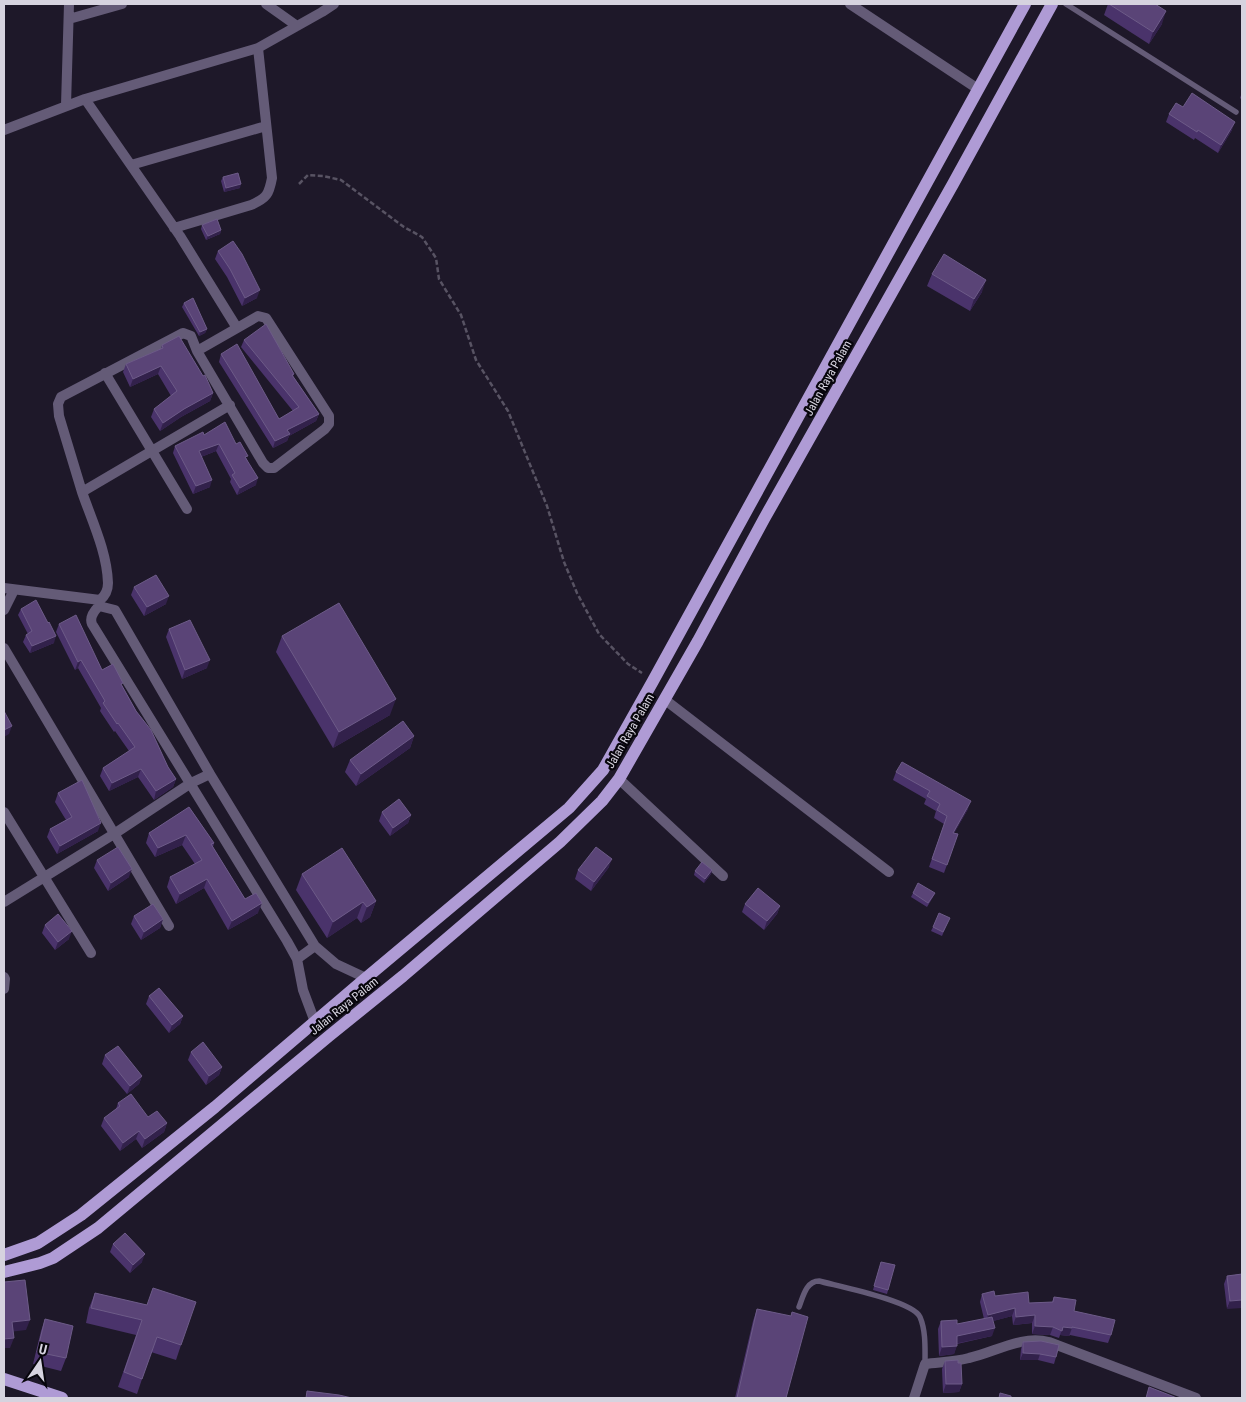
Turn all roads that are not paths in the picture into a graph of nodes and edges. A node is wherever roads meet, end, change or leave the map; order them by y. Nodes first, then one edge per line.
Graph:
1 (69, 4) edge
2 (122, 4) edge
3 (266, 4) edge
4 (334, 4) edge
5 (850, 4) edge
6 (1025, 4) edge
7 (1052, 4) edge
8 (1066, 4) edge
9 (69, 20) junction
10 (297, 26) junction
11 (258, 48) junction
12 (978, 89) junction
13 (85, 99) junction
14 (66, 105) junction
15 (1236, 112) dead end
16 (266, 126) junction
17 (4, 130) edge
18 (131, 165) junction
19 (174, 228) junction
20 (237, 328) junction
21 (197, 351) junction
22 (105, 373) junction
23 (230, 405) junction
24 (152, 450) junction
25 (82, 492) junction
26 (187, 509) dead end
27 (9, 589) edge
28 (100, 603) junction
29 (4, 610) edge
30 (4, 648) edge
31 (664, 699) junction
32 (634, 715) junction
33 (649, 724) junction
34 (210, 774) junction
35 (618, 779) junction
36 (191, 783) junction
37 (4, 812) edge
38 (114, 834) junction
39 (889, 872) dead end
40 (723, 876) dead end
41 (44, 878) junction
42 (4, 902) edge
43 (170, 926) dead end
44 (315, 946) junction
45 (91, 953) dead end
46 (297, 959) junction
47 (366, 978) junction
48 (315, 1022) junction
49 (215, 1107) junction
50 (227, 1122) junction
51 (4, 1255) edge
52 (4, 1272) edge
53 (799, 1307) dead end
54 (925, 1364) junction
55 (4, 1379) edge
56 (1191, 1397) edge
57 (62, 1398) edge
58 (914, 1398) edge

1 - 9 street
2 - 9 street
3 - 10 street
4 - 10 street
5 - 12 street
6 - 12 main road, Jalan Raya Palam
7 - 31 main road, Jalan Raya Palam
8 - 15 lane
9 - 14 street
10 - 11 street
11 - 13 street
11 - 16 street
12 - 32 main road, Jalan Raya Palam
13 - 14 street
13 - 18 street
14 - 17 street
16 - 18 street
16 - 19 street
18 - 19 street
19 - 20 street
20 - 21 street
20 - 23 street
21 - 22 street
21 - 23 street
22 - 24 street
22 - 25 street
23 - 24 street
24 - 25 street
24 - 26 street
25 - 28 street
27 - 28 street
27 - 29 street
28 - 34 street
28 - 36 street
30 - 38 street
31 - 33 main road, Jalan Raya Palam
31 - 39 street
32 - 33 main road
32 - 47 main road, Jalan Raya Palam
33 - 35 main road, Jalan Raya Palam
34 - 36 street
34 - 44 street
35 - 40 street
35 - 50 main road, Jalan Raya Palam
36 - 38 street
36 - 46 street
37 - 41 street
38 - 41 street
38 - 43 street
41 - 42 street
41 - 45 street
44 - 46 street
44 - 47 street
46 - 48 street
47 - 48 main road, Jalan Raya Palam
48 - 49 main road, Jalan Raya Palam
49 - 50 main road
49 - 51 main road, Jalan Raya Palam
50 - 52 main road, Jalan Raya Palam
53 - 54 lane
54 - 56 street
54 - 58 street
55 - 57 main road

